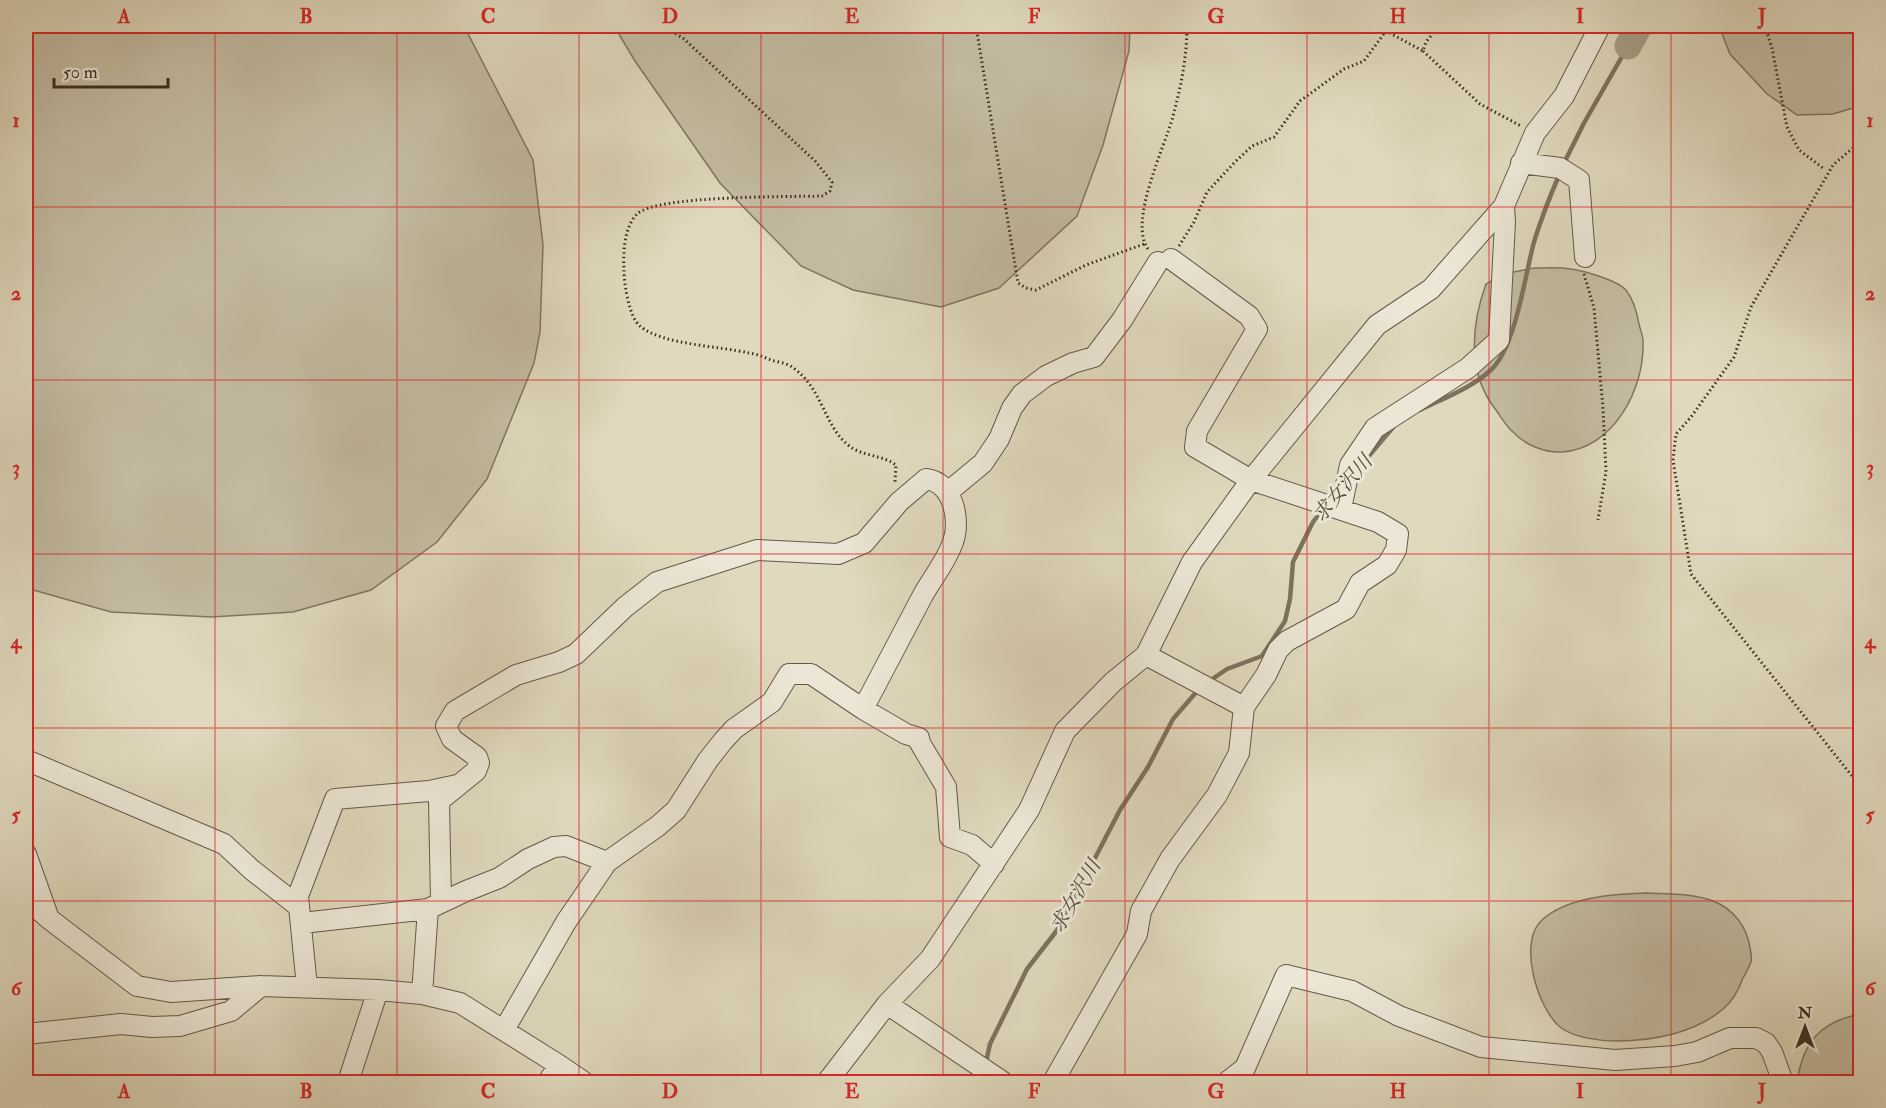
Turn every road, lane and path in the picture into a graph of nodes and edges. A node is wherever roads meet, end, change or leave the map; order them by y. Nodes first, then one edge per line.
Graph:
1 (541, 26) edge
2 (568, 26) edge
3 (664, 26) edge
4 (976, 26) edge
5 (1187, 26) edge
6 (1378, 26) edge
7 (1439, 26) edge
8 (1600, 26) edge
9 (1765, 26) edge
10 (1386, 31) junction
11 (1423, 51) junction
12 (1535, 133) junction
13 (1860, 142) edge
14 (1521, 163) junction
15 (1823, 168) dead end
16 (1504, 206) junction
17 (1586, 257) joint
18 (1164, 261) junction
19 (1251, 480) junction
20 (894, 485) dead end
21 (948, 492) junction
22 (1341, 509) junction
23 (1598, 520) dead end
24 (1146, 655) junction
25 (1244, 707) junction
26 (862, 710) junction
27 (26, 760) edge
28 (456, 785) junction
29 (1860, 786) edge
30 (26, 854) edge
31 (607, 862) junction
32 (994, 864) junction
33 (26, 898) edge
34 (434, 905) junction
35 (300, 915) junction
36 (48, 918) junction
37 (261, 987) junction
38 (307, 987) junction
39 (378, 990) junction
40 (422, 994) junction
41 (888, 1004) junction
42 (504, 1030) junction
43 (26, 1034) edge
44 (560, 1065) junction
45 (348, 1083) edge
46 (548, 1083) edge
47 (584, 1083) edge
48 (827, 1083) edge
49 (1004, 1083) edge
50 (1053, 1083) edge
51 (1227, 1083) edge
52 (1783, 1083) edge

1 - 2 path
3 - 20 path
4 - 5 path
6 - 10 path
7 - 11 path
8 - 12 street
9 - 15 path
10 - 11 path
10 - 18 path
11 - 12 path
12 - 14 street
13 - 29 path
14 - 16 street
14 - 17 street
16 - 19 street
16 - 22 street
17 - 23 path
18 - 19 street
18 - 21 street
19 - 22 street
19 - 24 street
21 - 26 street
21 - 28 street
22 - 25 street
24 - 25 street
24 - 32 street
25 - 50 street
26 - 31 street
26 - 32 street
27 - 35 street
28 - 34 street
28 - 35 street
30 - 36 street
31 - 34 street
31 - 42 street
32 - 41 street
33 - 36 street
34 - 35 street
34 - 40 street
35 - 38 street
36 - 37 street
37 - 38 street
37 - 43 street
38 - 39 street
39 - 40 street
39 - 45 street
40 - 42 street
41 - 48 street
41 - 49 street
42 - 44 street
44 - 46 street
44 - 47 street
51 - 52 street

